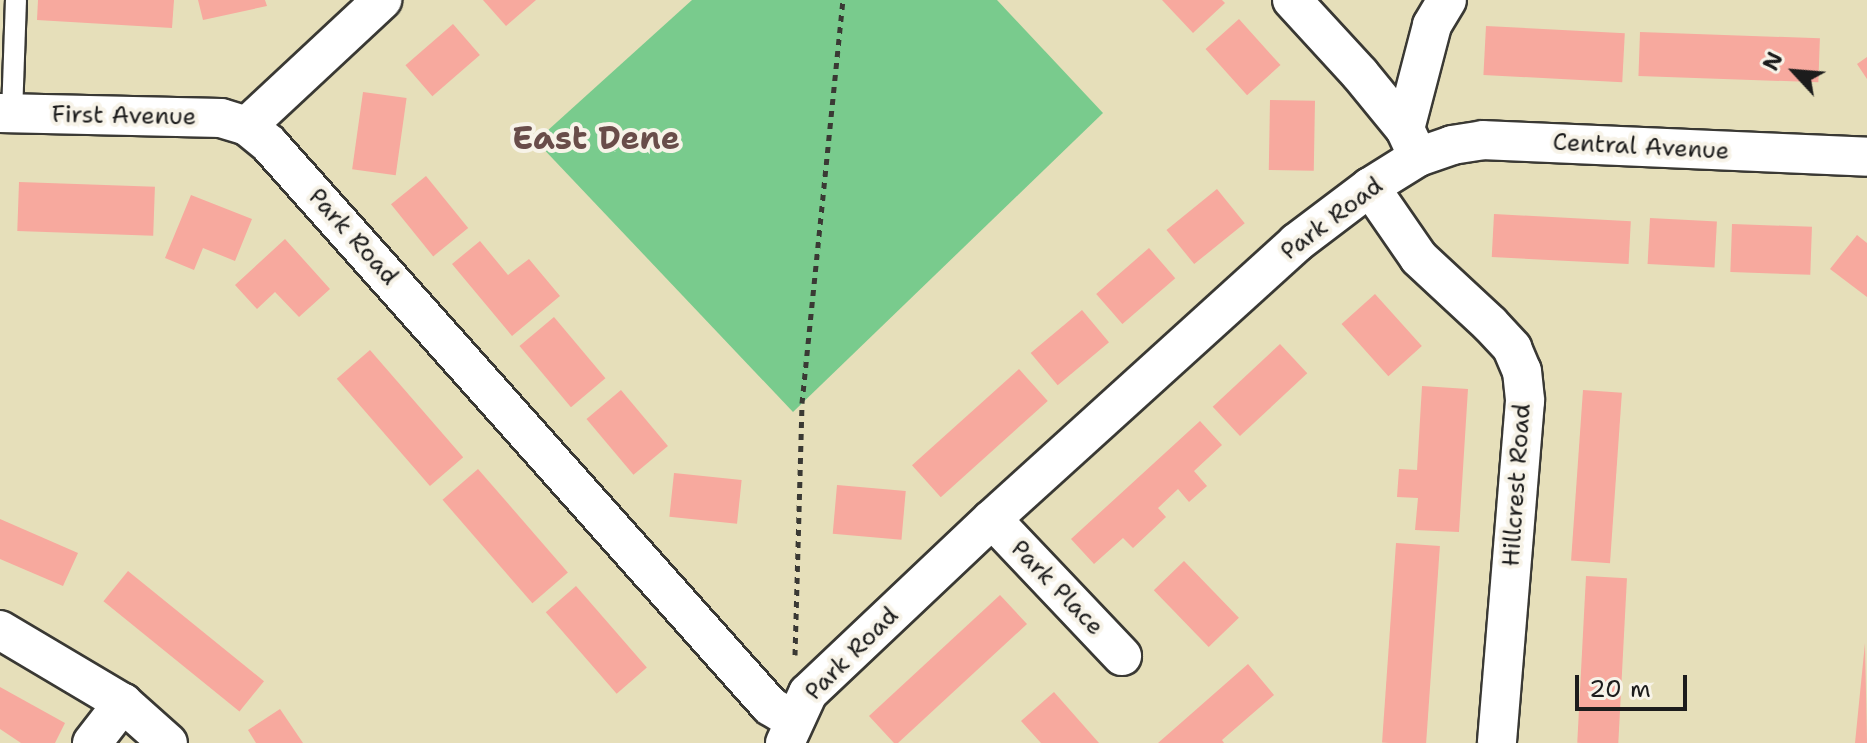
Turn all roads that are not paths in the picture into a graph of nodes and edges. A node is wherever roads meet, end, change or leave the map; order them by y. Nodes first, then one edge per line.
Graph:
1 (16, 0) edge
2 (382, 0) edge
3 (1292, 0) edge
4 (1447, 0) edge
5 (6, 114) edge
6 (247, 126) junction
7 (1411, 143) junction
8 (1867, 157) edge
9 (1370, 187) junction
10 (992, 519) junction
11 (0, 630) edge
12 (1122, 656) dead end
13 (123, 703) junction
14 (789, 732) edge
15 (92, 743) edge
16 (168, 743) edge
17 (1497, 743) edge

1 - 5 lane
2 - 6 street
3 - 7 street
4 - 7 street
5 - 6 street, First Avenue
6 - 14 street, Park Road
7 - 8 street, Central Avenue
7 - 9 street, Park Road
9 - 10 street, Park Road
9 - 17 street, Hillcrest Road
10 - 12 street, Park Place
10 - 14 street, Park Road
11 - 13 street
13 - 15 street
13 - 16 street

